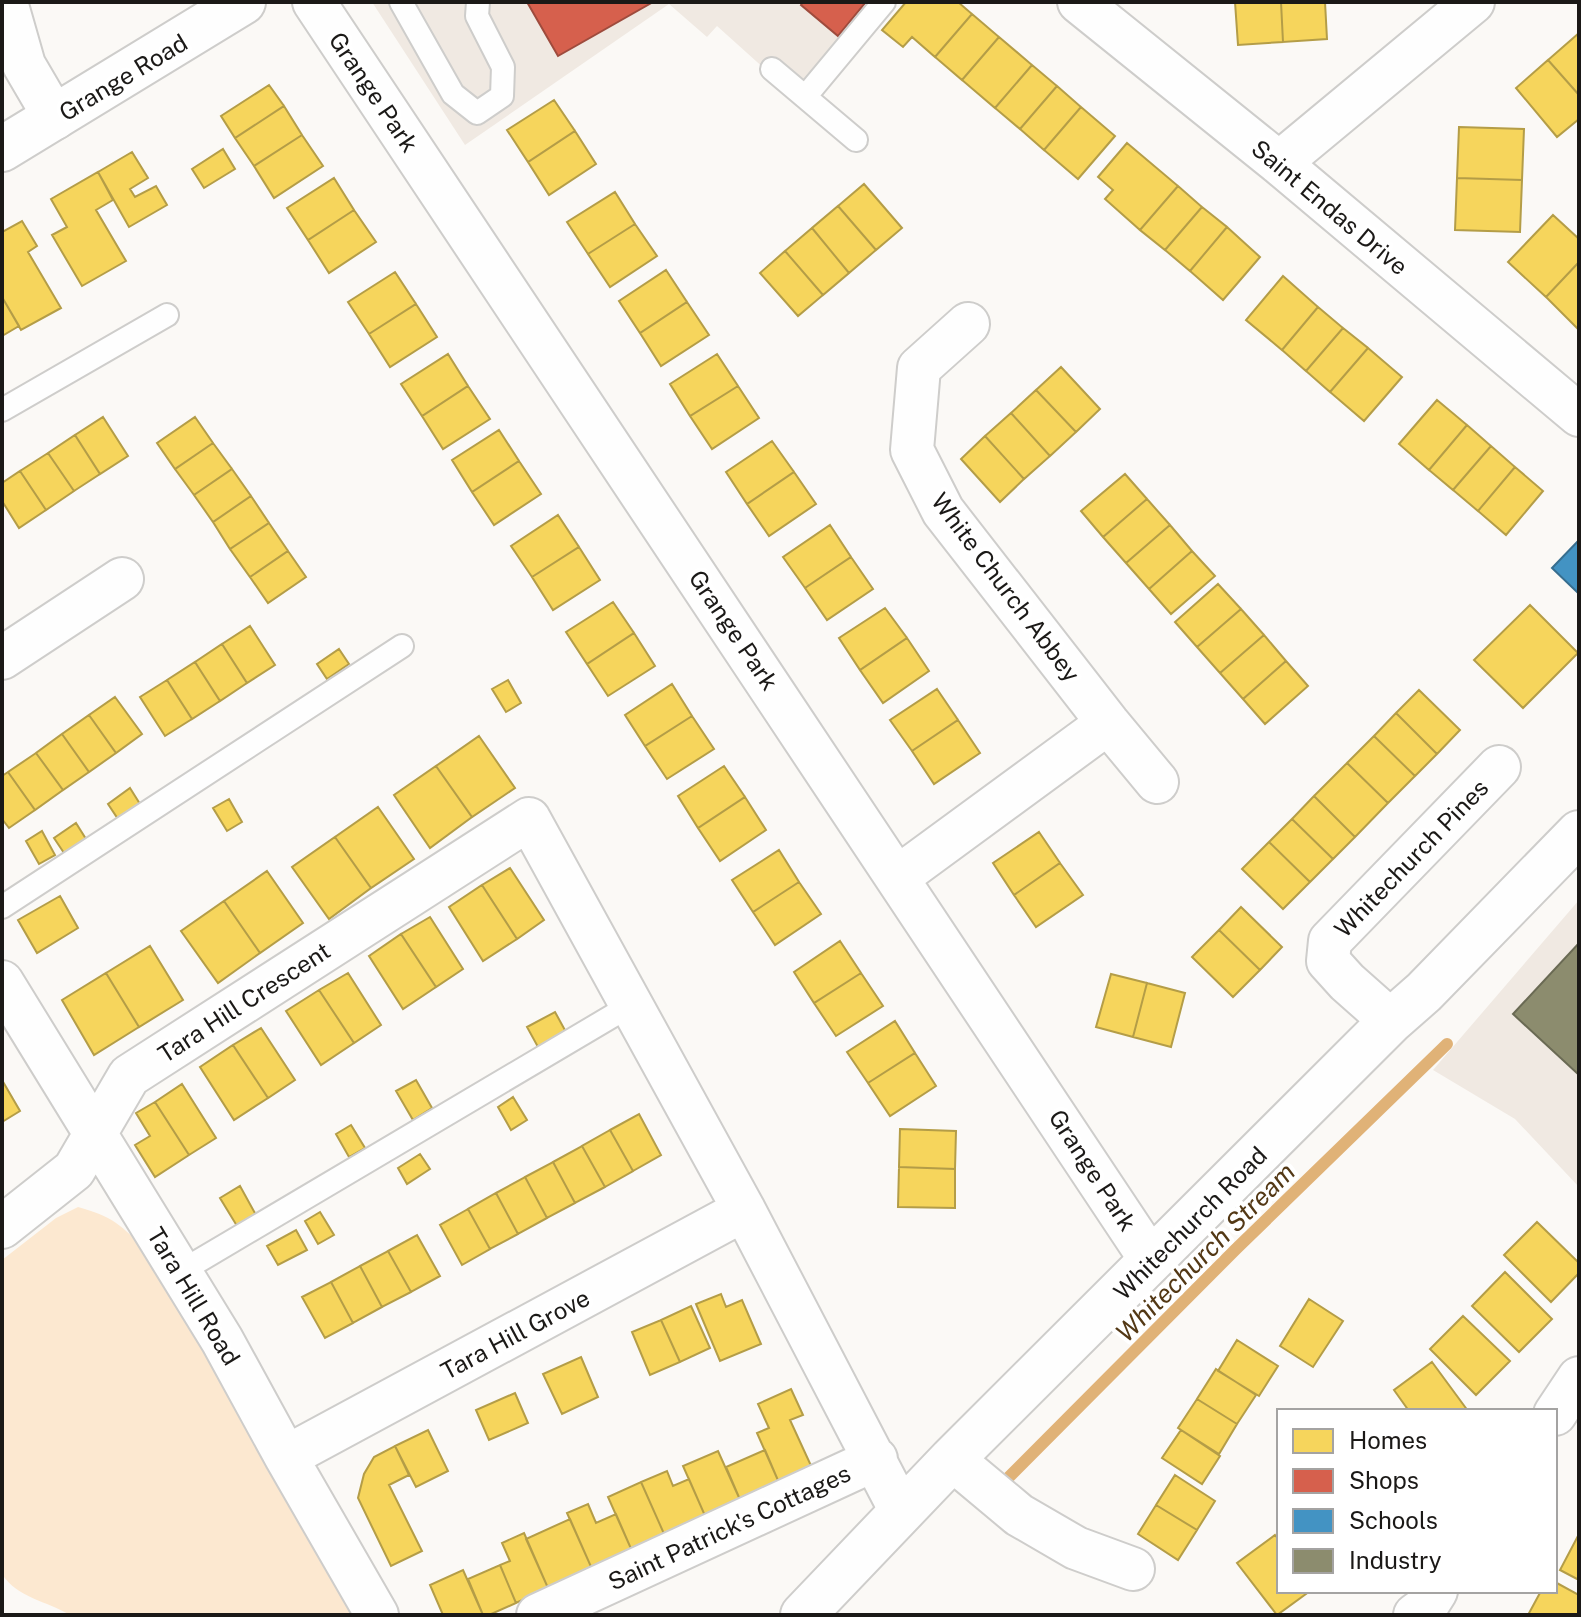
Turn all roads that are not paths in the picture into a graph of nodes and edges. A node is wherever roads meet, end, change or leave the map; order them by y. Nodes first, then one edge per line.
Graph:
1 (6, 2) edge
2 (243, 2) edge
3 (314, 2) edge
4 (401, 2) edge
5 (478, 2) edge
6 (884, 2) edge
7 (1079, 2) edge
8 (1473, 2) edge
9 (772, 69) dead end
10 (805, 97) junction
11 (55, 118) junction
12 (856, 140) dead end
13 (2, 149) edge
14 (1279, 163) junction
15 (167, 315) dead end
16 (968, 324) dead end
17 (2, 410) edge
18 (1579, 415) edge
19 (122, 579) dead end
20 (402, 646) dead end
21 (2, 658) edge
22 (1108, 723) junction
23 (1499, 767) dead end
24 (1157, 782) dead end
25 (1579, 833) edge
26 (898, 877) junction
27 (2, 907) edge
28 (2, 982) edge
29 (631, 1005) junction
30 (1391, 1021) junction
31 (95, 1134) junction
32 (744, 1210) junction
33 (2, 1227) edge
34 (1151, 1260) junction
35 (180, 1272) junction
36 (1579, 1378) edge
37 (1557, 1411) edge
38 (286, 1457) junction
39 (876, 1459) junction
40 (952, 1459) junction
41 (901, 1511) junction
42 (1133, 1569) dead end
43 (1435, 1593) edge
44 (377, 1615) edge
45 (538, 1615) edge
46 (803, 1615) edge
47 (1415, 1615) edge

1 - 11 street
2 - 11 street, Grange Road
3 - 26 street, Grange Park
4 - 5 lane
6 - 10 lane
7 - 14 street, Saint Endas Drive
8 - 14 street
9 - 10 lane
10 - 12 lane
11 - 13 street, Grange Road
14 - 18 street, Saint Endas Drive
15 - 17 lane
16 - 22 street, White Church Abbey
19 - 21 street
20 - 27 lane
22 - 24 street, White Church Abbey
22 - 26 street
23 - 30 street, Whitechurch Pines
25 - 30 street, Whitechurch Road
26 - 34 street, Grange Park
28 - 31 street, Tara Hill Road
29 - 31 street, Tara Hill Crescent
29 - 32 street
29 - 35 lane
30 - 34 street, Whitechurch Road
31 - 33 street, Tara Hill Crescent
31 - 35 street, Tara Hill Road
32 - 38 street, Tara Hill Grove
32 - 39 street
34 - 40 street, Whitechurch Road
35 - 38 street, Tara Hill Road
36 - 37 street
38 - 44 street, Tara Hill Road
39 - 41 street
39 - 45 street, Saint Patrick's Cottages
40 - 41 street, Whitechurch Road
40 - 42 street
41 - 46 street, Whitechurch Road
43 - 47 street

